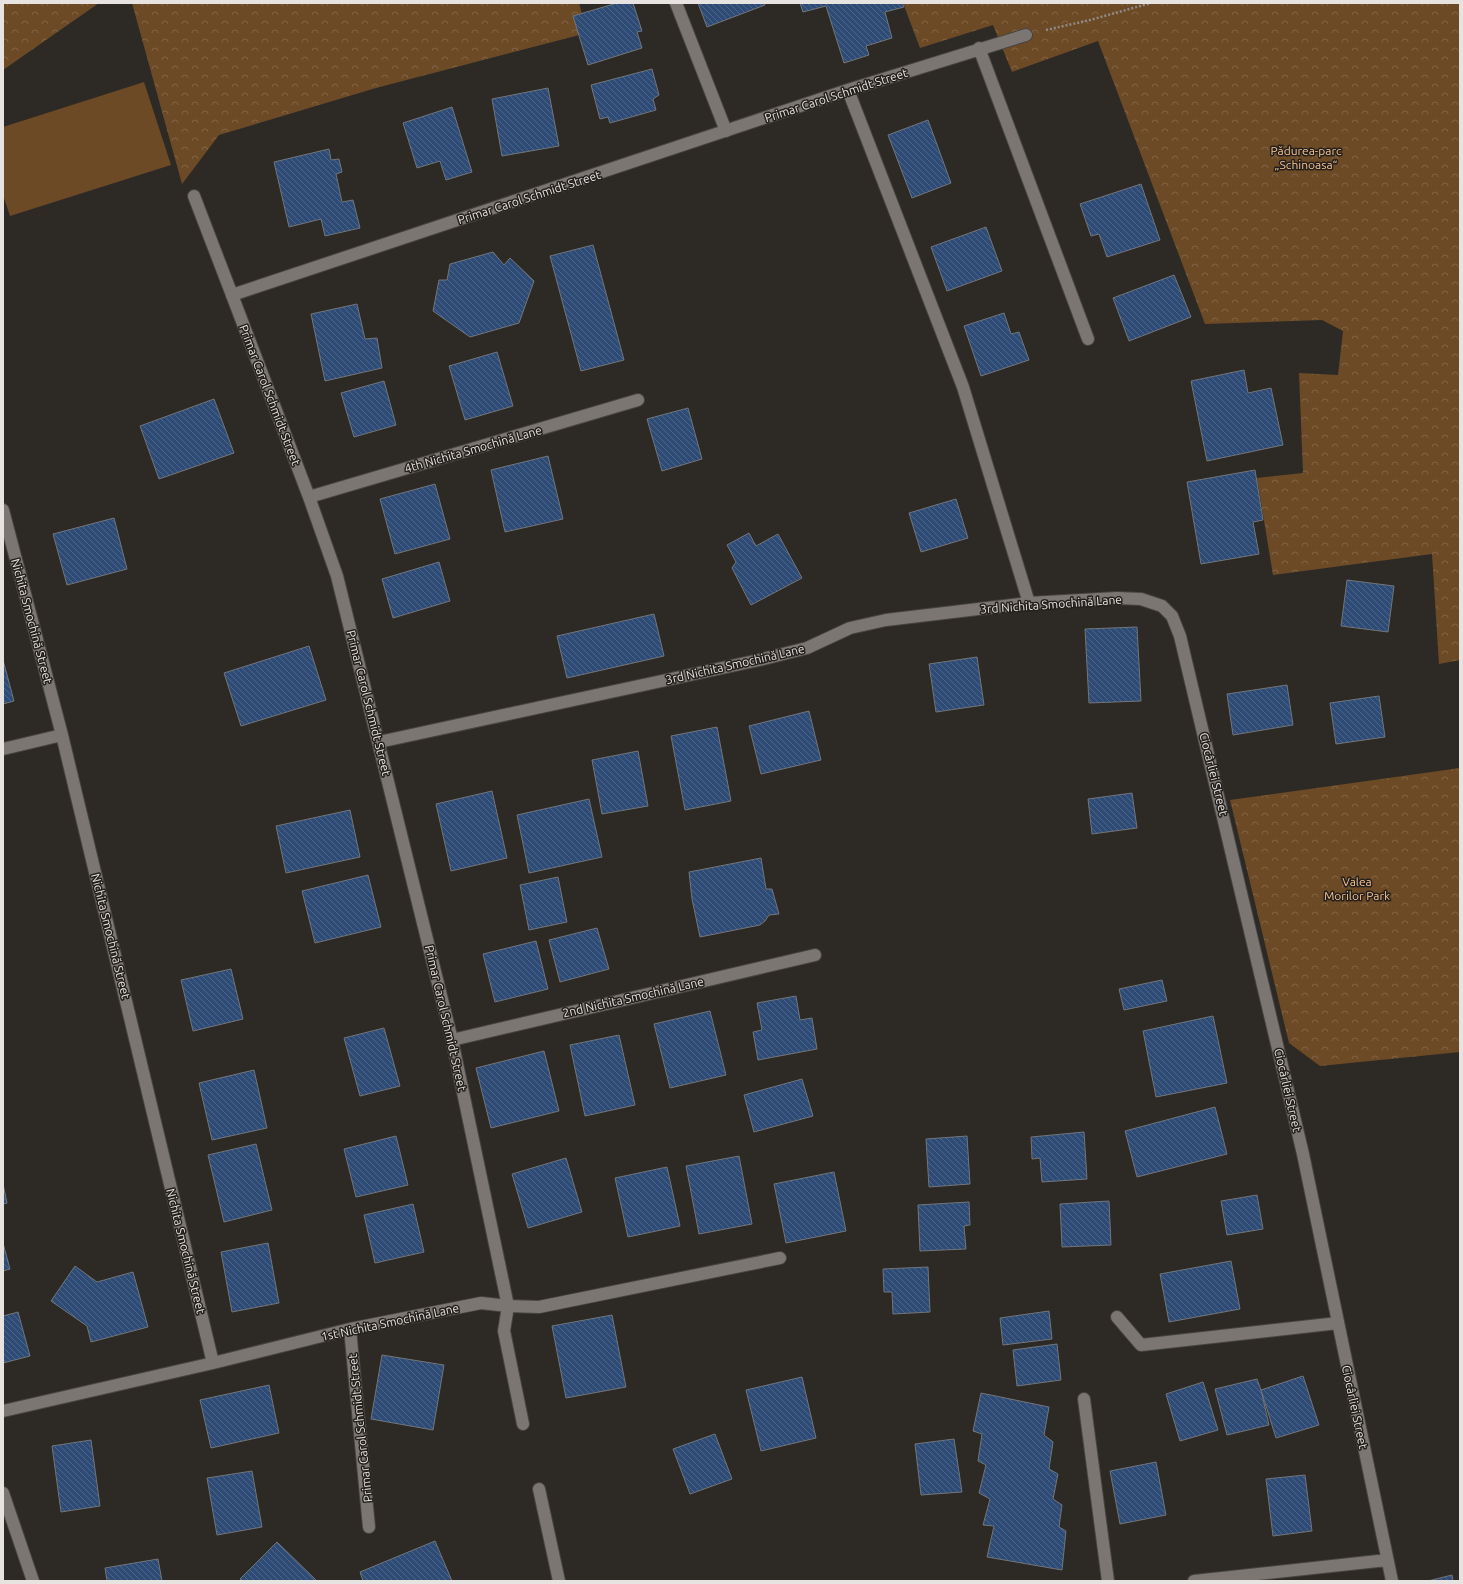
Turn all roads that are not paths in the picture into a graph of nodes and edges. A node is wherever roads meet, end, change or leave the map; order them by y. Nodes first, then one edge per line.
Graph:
1 (676, 3) edge
2 (1026, 35) road end
3 (979, 48) junction
4 (848, 90) junction
5 (726, 131) junction
6 (194, 196) dead end
7 (232, 295) junction
8 (1088, 339) dead end
9 (638, 400) dead end
10 (309, 497) junction
11 (3, 510) edge
12 (1029, 603) junction
13 (1162, 606) joint
14 (62, 735) junction
15 (379, 742) junction
16 (3, 749) edge
17 (815, 955) dead end
18 (452, 1040) junction
19 (780, 1258) dead end
20 (508, 1306) junction
21 (1117, 1317) dead end
22 (1338, 1323) junction
23 (350, 1329) junction
24 (213, 1363) junction
25 (1084, 1399) dead end
26 (3, 1411) edge
27 (523, 1424) dead end
28 (539, 1489) dead end
29 (3, 1492) edge
30 (370, 1527) dead end
31 (1387, 1560) junction
32 (33, 1581) edge
33 (559, 1581) edge
34 (1108, 1581) edge
35 (1194, 1581) edge
36 (1392, 1581) edge

1 - 5 street
2 - 3 street, Primar Carol Schmidt Street
3 - 4 street, Primar Carol Schmidt Street
3 - 8 street
4 - 5 street, Primar Carol Schmidt Street
4 - 12 street
5 - 7 street, Primar Carol Schmidt Street
6 - 7 street
7 - 10 street, Primar Carol Schmidt Street
9 - 10 street, 4th Nichita Smochină Lane
10 - 15 street, Primar Carol Schmidt Street
11 - 14 street, Nichita Smochină Street
12 - 13 street, 3rd Nichita Smochină Lane
12 - 15 street, 3rd Nichita Smochină Lane
13 - 22 street, Ciocârliei Street
14 - 16 street
14 - 24 street, Nichita Smochină Street
15 - 18 street, Primar Carol Schmidt Street
17 - 18 street, 2nd Nichita Smochină Lane
18 - 20 street, Primar Carol Schmidt Street
19 - 20 street, 1st Nichita Smochină Lane
20 - 23 street, 1st Nichita Smochină Lane
20 - 27 street
21 - 22 street
22 - 31 street, Ciocârliei Street
23 - 24 street, 1st Nichita Smochină Lane
23 - 30 street, Primar Carol Schmidt Street
24 - 26 street, 1st Nichita Smochină Lane
25 - 34 street
28 - 33 street
29 - 32 street
31 - 35 street
31 - 36 street, Ciocârliei Street

